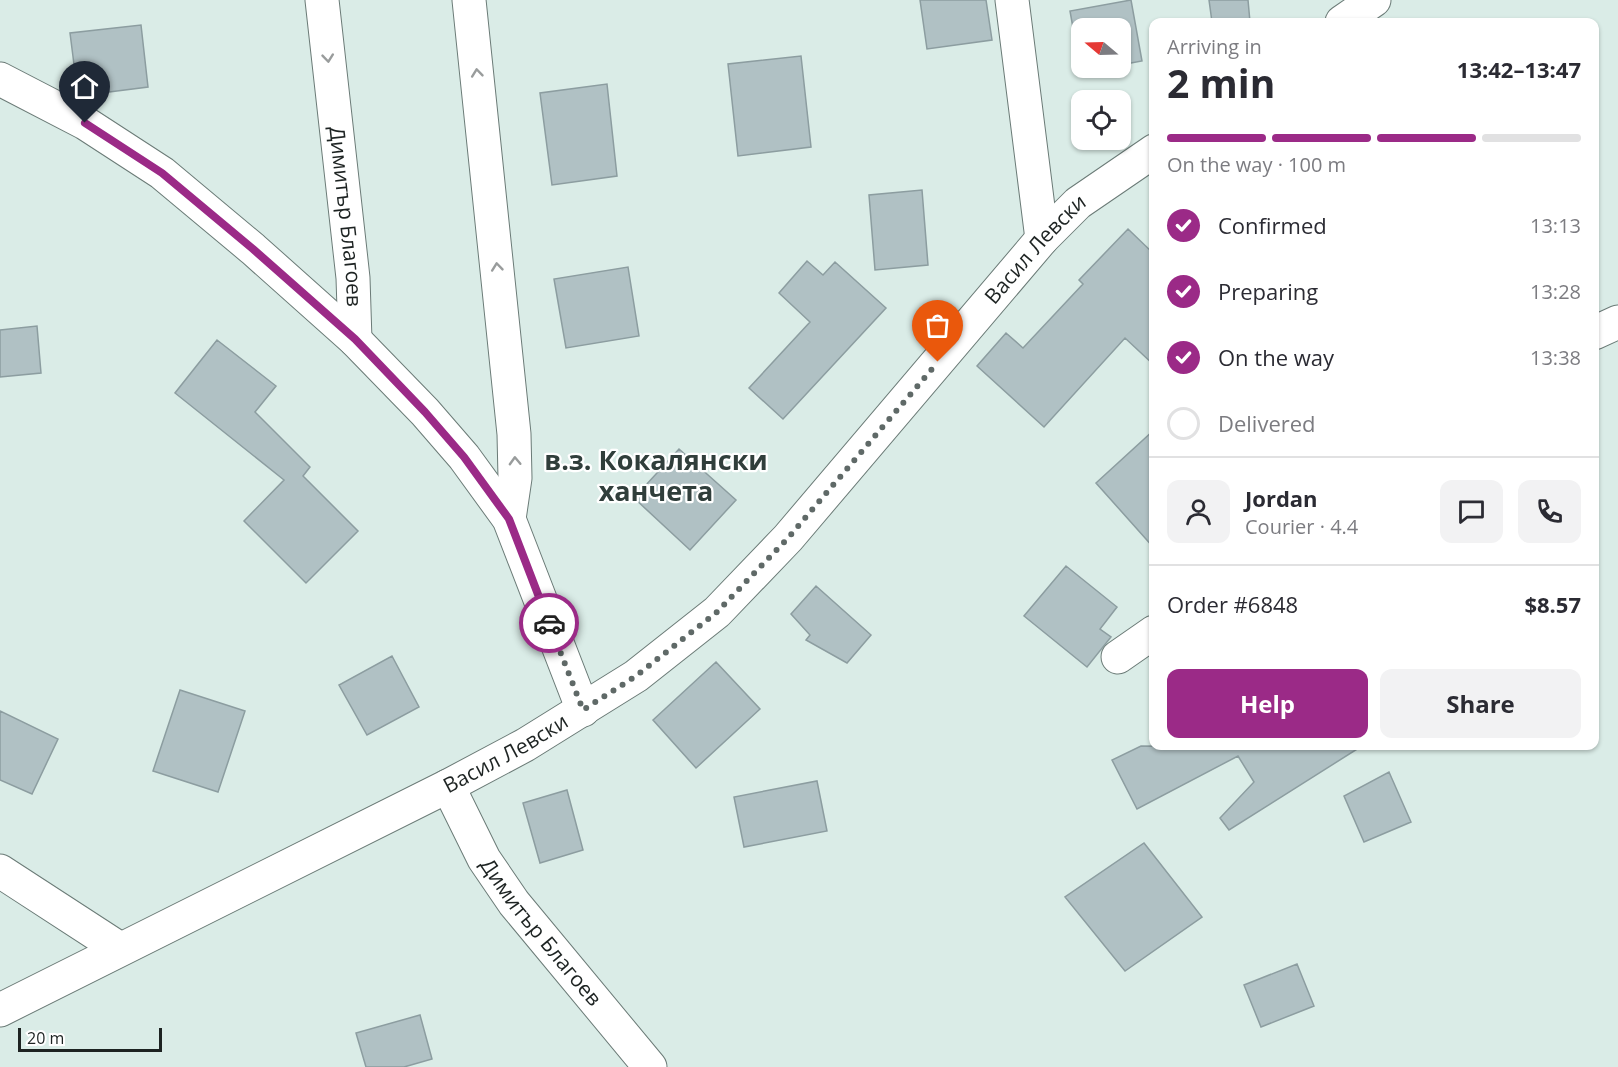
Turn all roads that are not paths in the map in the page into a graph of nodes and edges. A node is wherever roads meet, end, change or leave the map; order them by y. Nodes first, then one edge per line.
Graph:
1 (322, 0) edge
2 (469, 0) edge
3 (1012, 0) edge
4 (1374, 0) edge
5 (1348, 18) edge
6 (0, 79) edge
7 (1149, 154) edge
8 (1042, 239) junction
9 (1618, 322) edge
10 (1599, 331) edge
11 (355, 339) junction
12 (509, 519) junction
13 (1149, 635) edge
14 (1118, 657) dead end
15 (583, 710) junction
16 (448, 786) junction
17 (0, 871) edge
18 (120, 949) junction
19 (0, 1010) edge
20 (650, 1067) edge

1 -> 11 street, Димитър Благоев
12 -> 2 street
3 - 8 street
4 - 5 street
6 - 11 street
7 - 8 street, Васил Левски
8 - 15 street, Васил Левски
9 - 10 street
11 - 12 street
12 - 15 street
13 - 14 street
15 - 16 street, Васил Левски
16 - 18 street, Васил Левски
16 - 20 street, Димитър Благоев
17 - 18 street
18 - 19 street, Васил Левски

